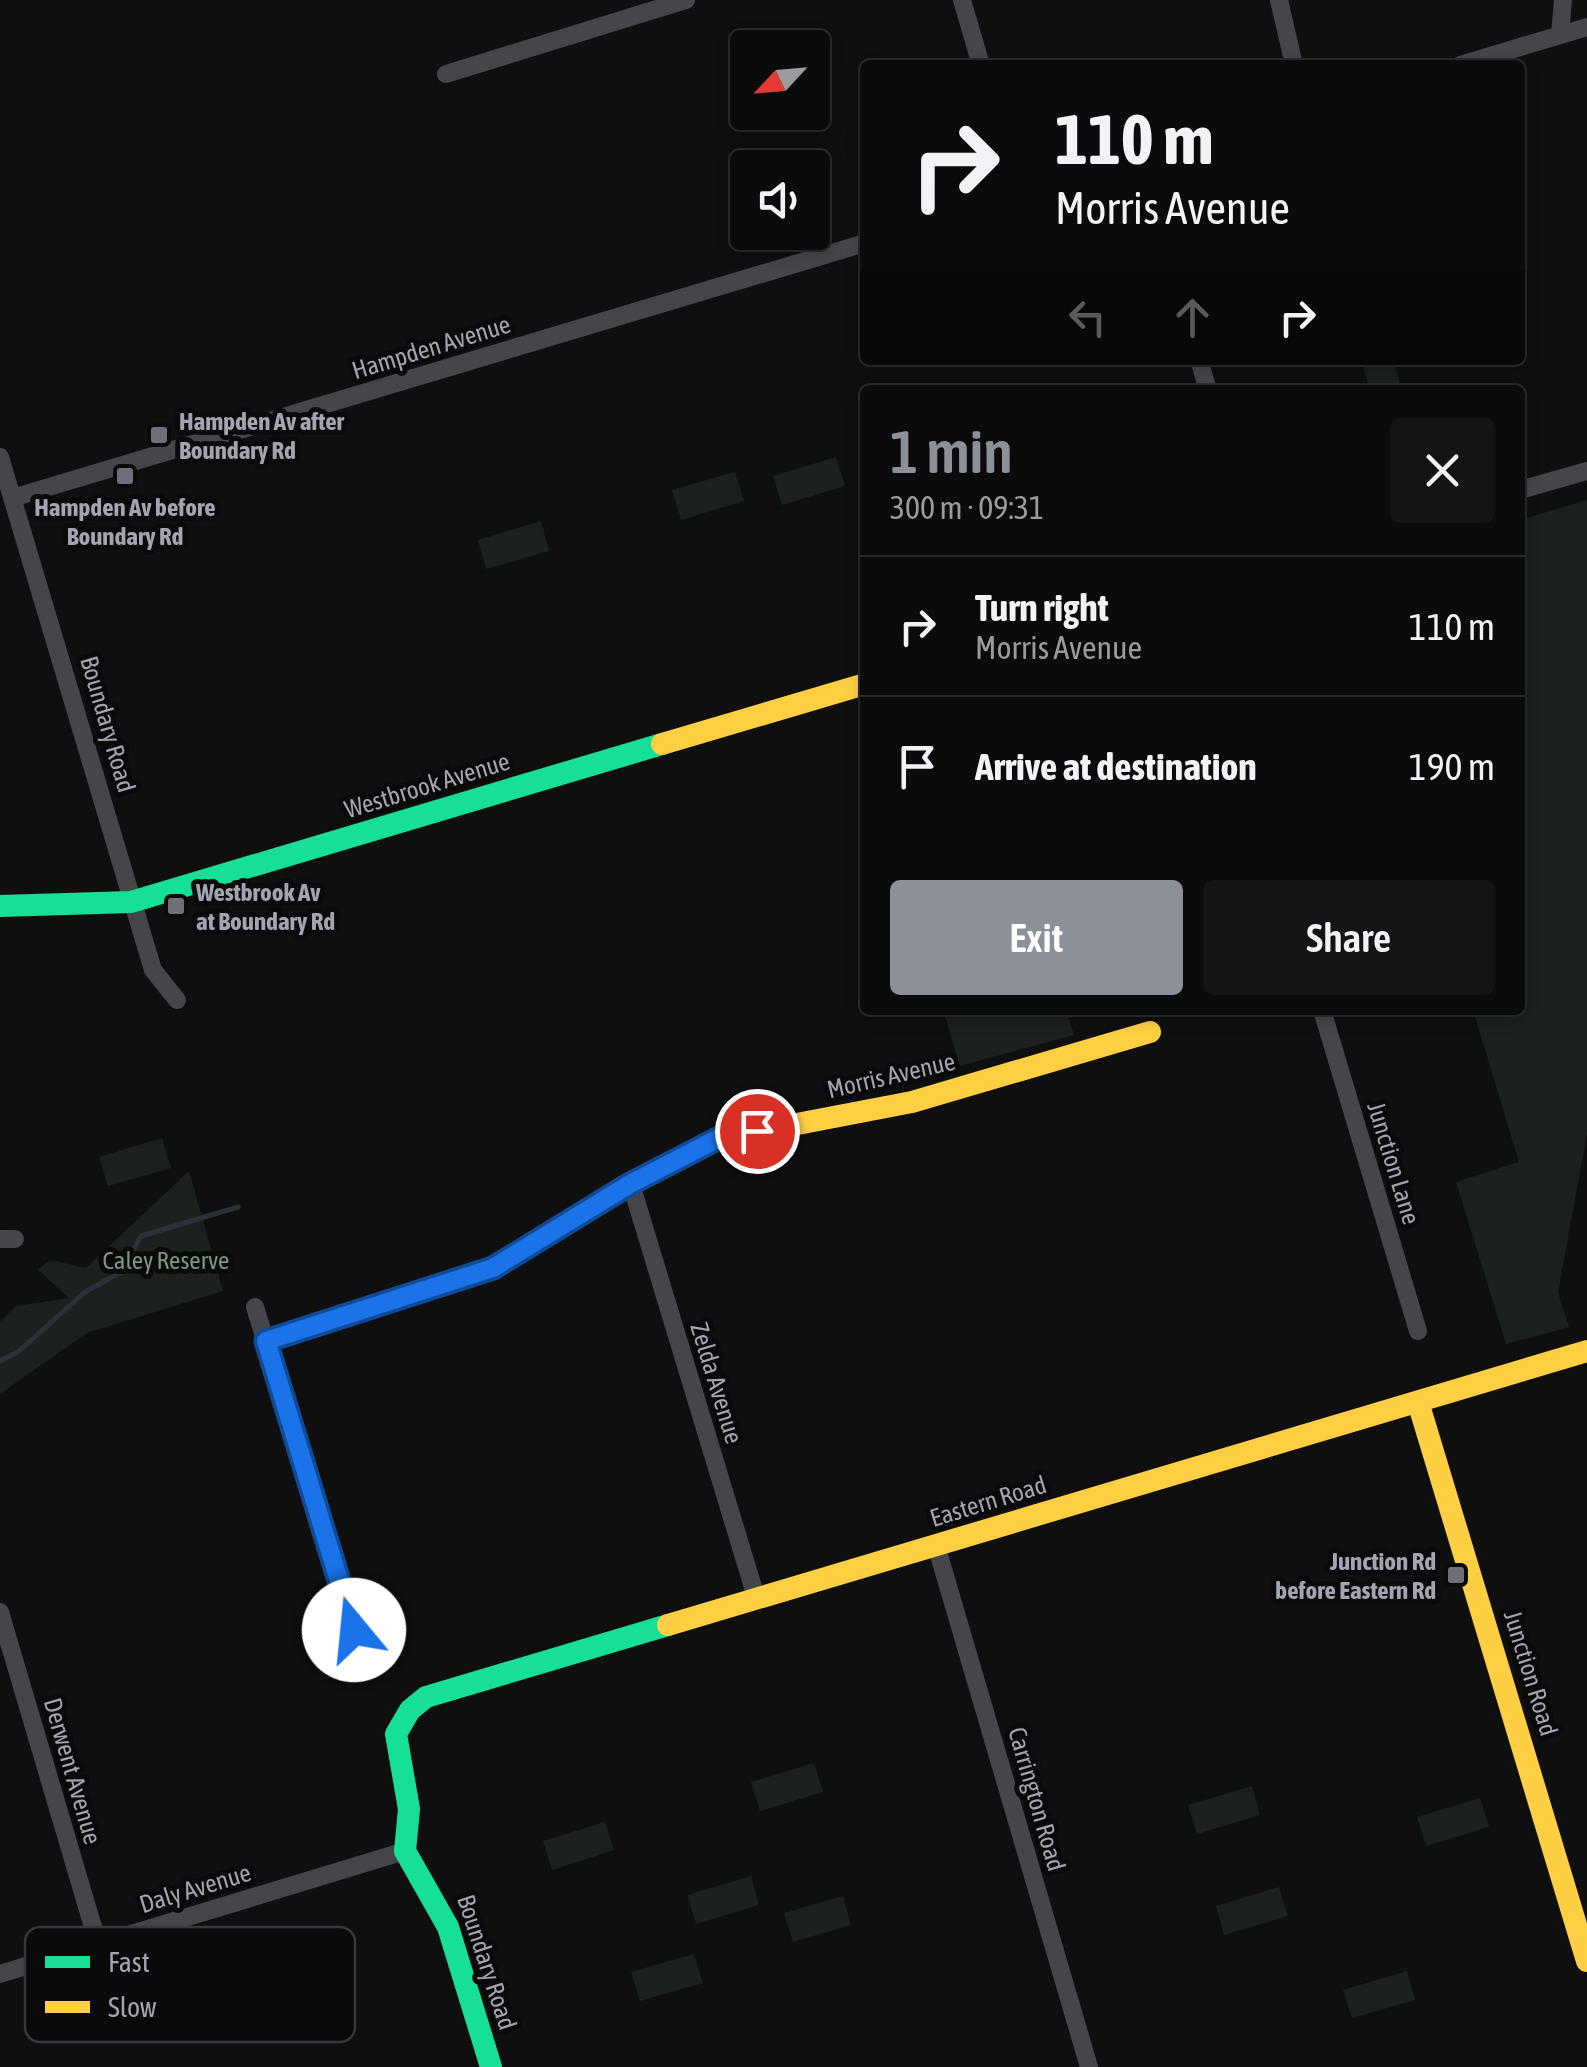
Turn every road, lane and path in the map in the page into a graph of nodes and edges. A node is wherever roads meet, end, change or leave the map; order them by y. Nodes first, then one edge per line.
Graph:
1 (686, 0) edge
2 (962, 0) edge
3 (1279, 0) edge
4 (1563, 0) edge
5 (1587, 27) edge
6 (1560, 35) junction
7 (980, 60) edge
8 (1293, 60) edge
9 (1477, 60) edge
10 (446, 74) dead end
11 (860, 244) edge
12 (0, 457) edge
13 (1587, 470) edge
14 (1525, 489) edge
15 (12, 498) junction
16 (860, 685) edge
17 (132, 902) junction
18 (0, 906) edge
19 (177, 1000) dead end
20 (1323, 1015) edge
21 (1150, 1032) dead end
22 (630, 1184) junction
23 (255, 1307) dead end
24 (1418, 1331) dead end
25 (266, 1341) junction
26 (1587, 1351) edge
27 (1418, 1402) junction
28 (936, 1545) junction
29 (756, 1597) junction
30 (0, 1612) edge
31 (354, 1630) dead end
32 (405, 1851) junction
33 (93, 1927) edge
34 (154, 1927) edge
35 (1587, 1961) edge
36 (25, 1966) edge
37 (0, 1974) edge
38 (491, 2067) edge
39 (1089, 2067) edge

1 - 10 street
2 - 7 street
3 - 8 street
4 - 6 street
5 - 6 street
6 - 9 street
11 - 15 street, Hampden Avenue
12 - 15 street, Boundary Road
13 - 14 street
15 - 17 street, Boundary Road
16 - 17 street, Westbrook Avenue
17 - 18 street, Westbrook Avenue
17 - 19 street, Boundary Road
20 - 24 street, Junction Lane
21 - 22 street, Morris Avenue
22 - 25 street, Morris Avenue
22 - 29 street, Zelda Avenue
23 - 25 street
25 - 31 street
26 - 27 street, Eastern Road
27 - 28 street, Eastern Road
27 - 35 street, Junction Road
28 - 29 street, Eastern Road
28 - 39 street, Carrington Road
29 - 32 street, Eastern Road
30 - 33 street, Derwent Avenue
32 - 34 street, Daly Avenue
32 - 38 street, Boundary Road
36 - 37 street, Daly Avenue

